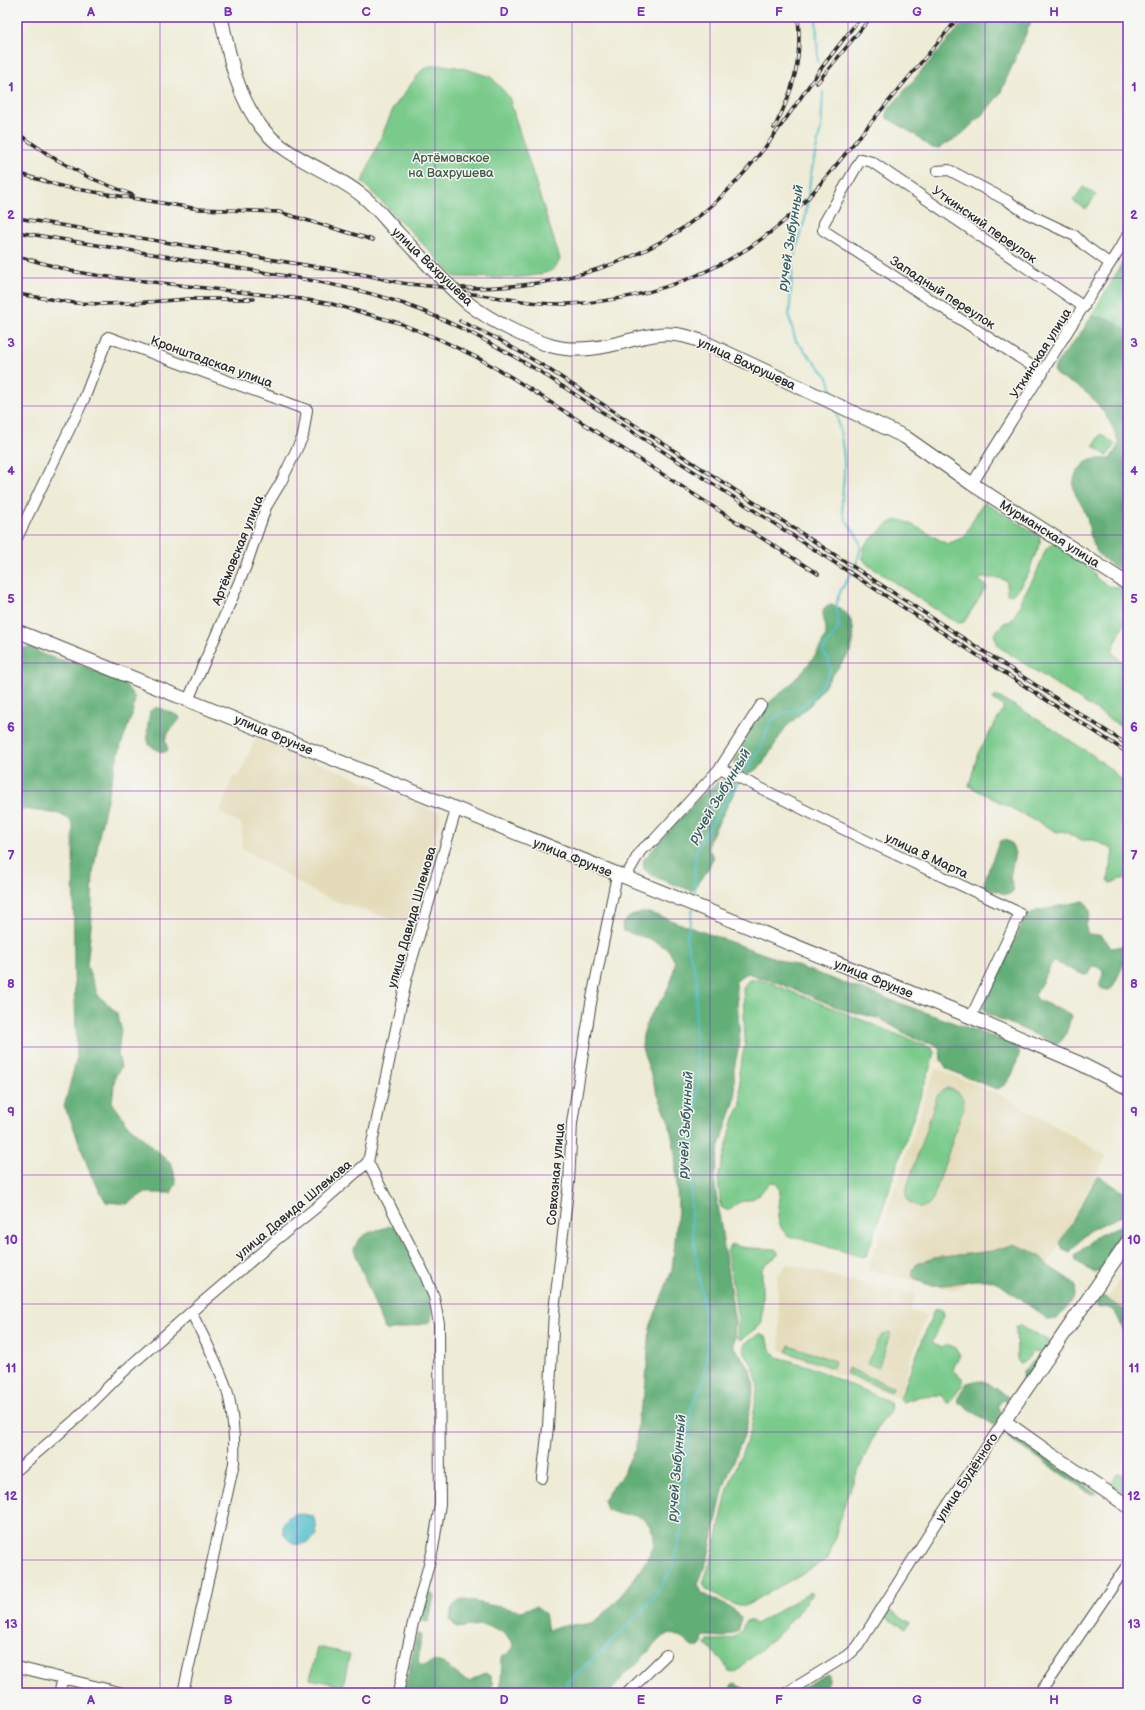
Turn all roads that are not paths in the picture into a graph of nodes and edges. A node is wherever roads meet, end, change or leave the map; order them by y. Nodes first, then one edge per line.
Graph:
1 (221, 17) edge
2 (937, 171) dead end
3 (828, 234) joint
4 (1128, 235) edge
5 (1109, 263) junction
6 (1084, 307) junction
7 (1043, 373) junction
8 (306, 410) joint
9 (972, 484) junction
10 (17, 538) edge
11 (1128, 584) edge
12 (17, 631) edge
13 (188, 700) junction
14 (761, 705) dead end
15 (720, 768) junction
16 (456, 810) junction
17 (621, 876) junction
18 (971, 1017) junction
19 (1128, 1088) edge
20 (368, 1162) junction
21 (1128, 1241) edge
22 (191, 1312) junction
23 (1004, 1421) junction
24 (17, 1470) edge
25 (542, 1478) dead end
26 (1128, 1506) edge
27 (1128, 1564) edge
28 (666, 1655) dead end
29 (17, 1667) edge
30 (63, 1679) junction
31 (59, 1693) edge
32 (123, 1693) edge
33 (183, 1693) edge
34 (398, 1693) edge
35 (628, 1693) edge
36 (786, 1693) edge
37 (1040, 1693) edge

1 - 9 main road, улица Вахрушева
2 - 5 street
3 - 6 street, Уткинский переулок
3 - 7 street, Западный переулок
4 - 5 street, Уткинская улица
5 - 6 street, Уткинская улица
6 - 7 street, Уткинская улица
7 - 9 street, Уткинская улица
8 - 10 street, Кронштадская улица
8 - 13 street, Артёмовская улица
9 - 11 main road, Мурманская улица
12 - 13 main road, улица Фрунзе
13 - 16 main road, улица Фрунзе
14 - 15 street
15 - 17 street
15 - 18 street, улица 8 Марта
16 - 17 main road, улица Фрунзе
16 - 20 street, улица Давида Шлемова
17 - 18 main road, улица Фрунзе
17 - 25 street, Совхозная улица
18 - 19 main road, улица Фрунзе
20 - 22 street, улица Давида Шлемова
20 - 34 street
21 - 23 main road, улица Будённого
22 - 24 street, улица Давида Шлемова
22 - 33 street
23 - 26 main road
23 - 36 street, улица Будённого
27 - 37 street
28 - 35 street
29 - 30 street
30 - 31 street
30 - 32 street

